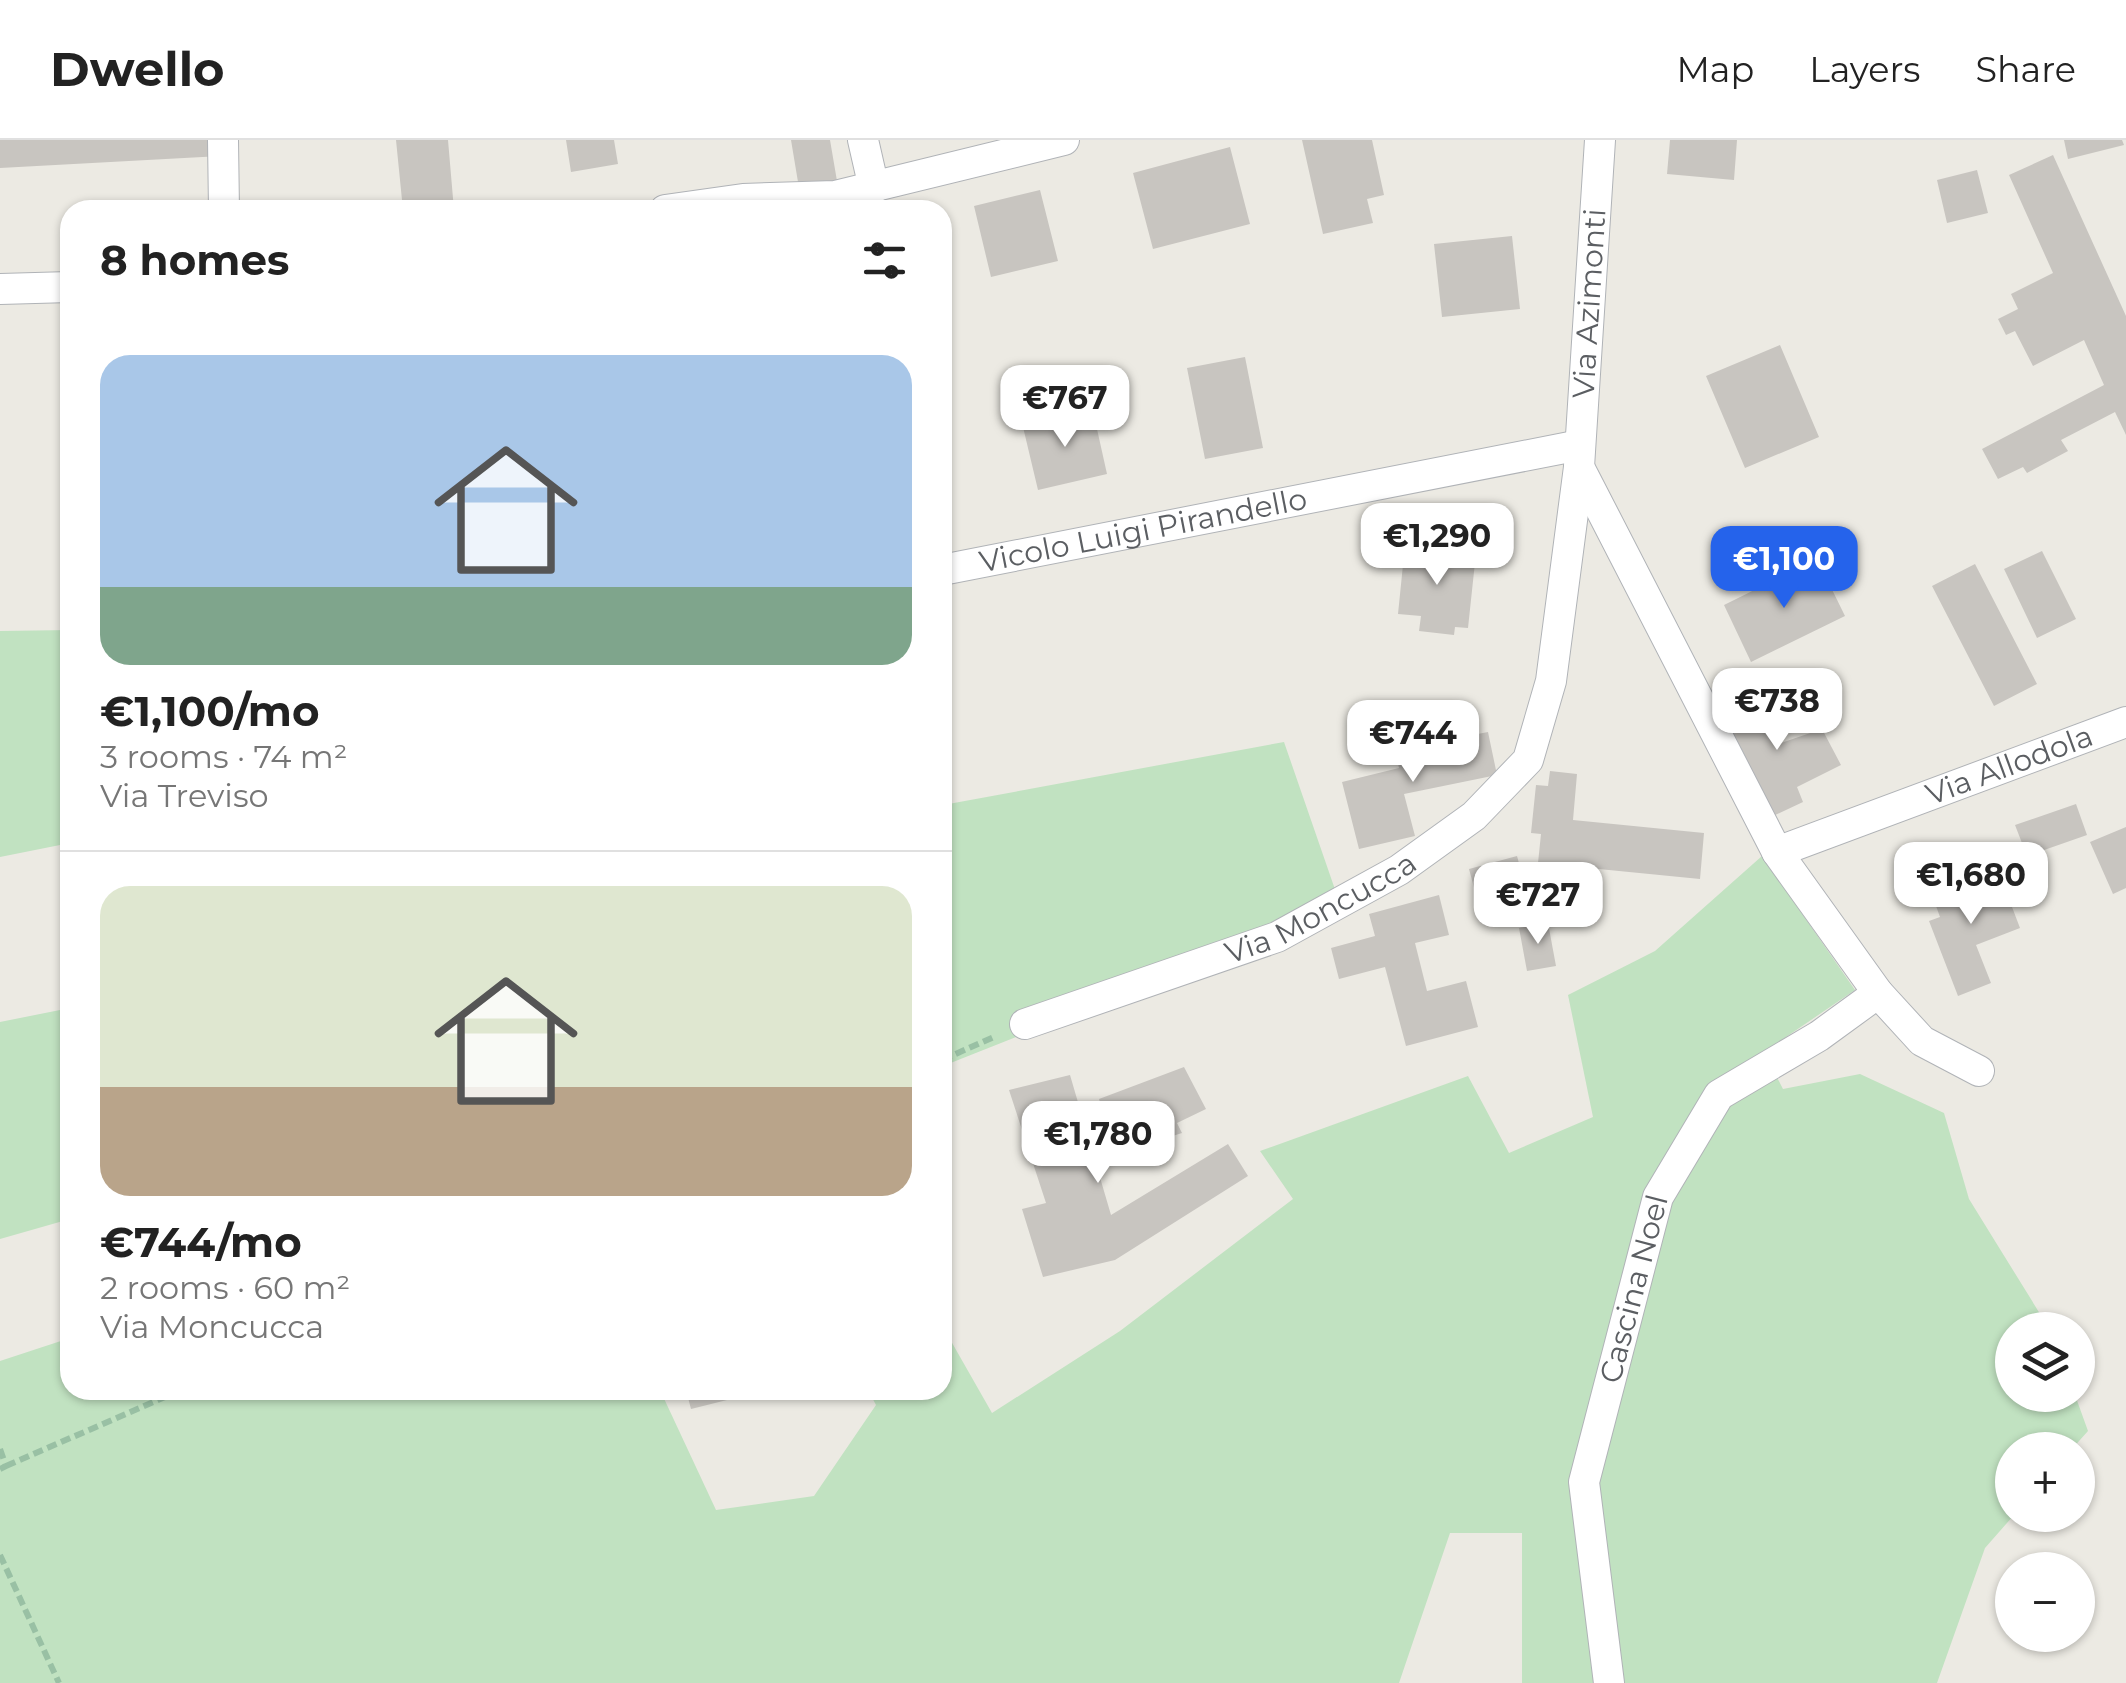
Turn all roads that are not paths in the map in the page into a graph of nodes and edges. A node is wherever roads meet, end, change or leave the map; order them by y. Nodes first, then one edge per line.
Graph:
1 (222, 140) edge
2 (864, 140) edge
3 (1064, 140) edge
4 (1600, 140) edge
5 (874, 188) junction
6 (224, 200) edge
7 (743, 200) edge
8 (60, 287) edge
9 (0, 289) edge
10 (1580, 456) junction
11 (952, 568) edge
12 (2126, 722) edge
13 (1778, 852) junction
14 (1878, 992) junction
15 (1024, 1024) road end
16 (1979, 1071) dead end
17 (1608, 1683) edge

1 - 6 street
2 - 5 street
3 - 5 street
4 - 10 street, Via Azimonti
5 - 7 street
8 - 9 street
10 - 11 street, Vicolo Luigi Pirandello
10 - 13 street
10 - 15 street, Via Moncucca
12 - 13 street, Via Allodola
13 - 14 street
14 - 16 street
14 - 17 street, Cascina Noel

